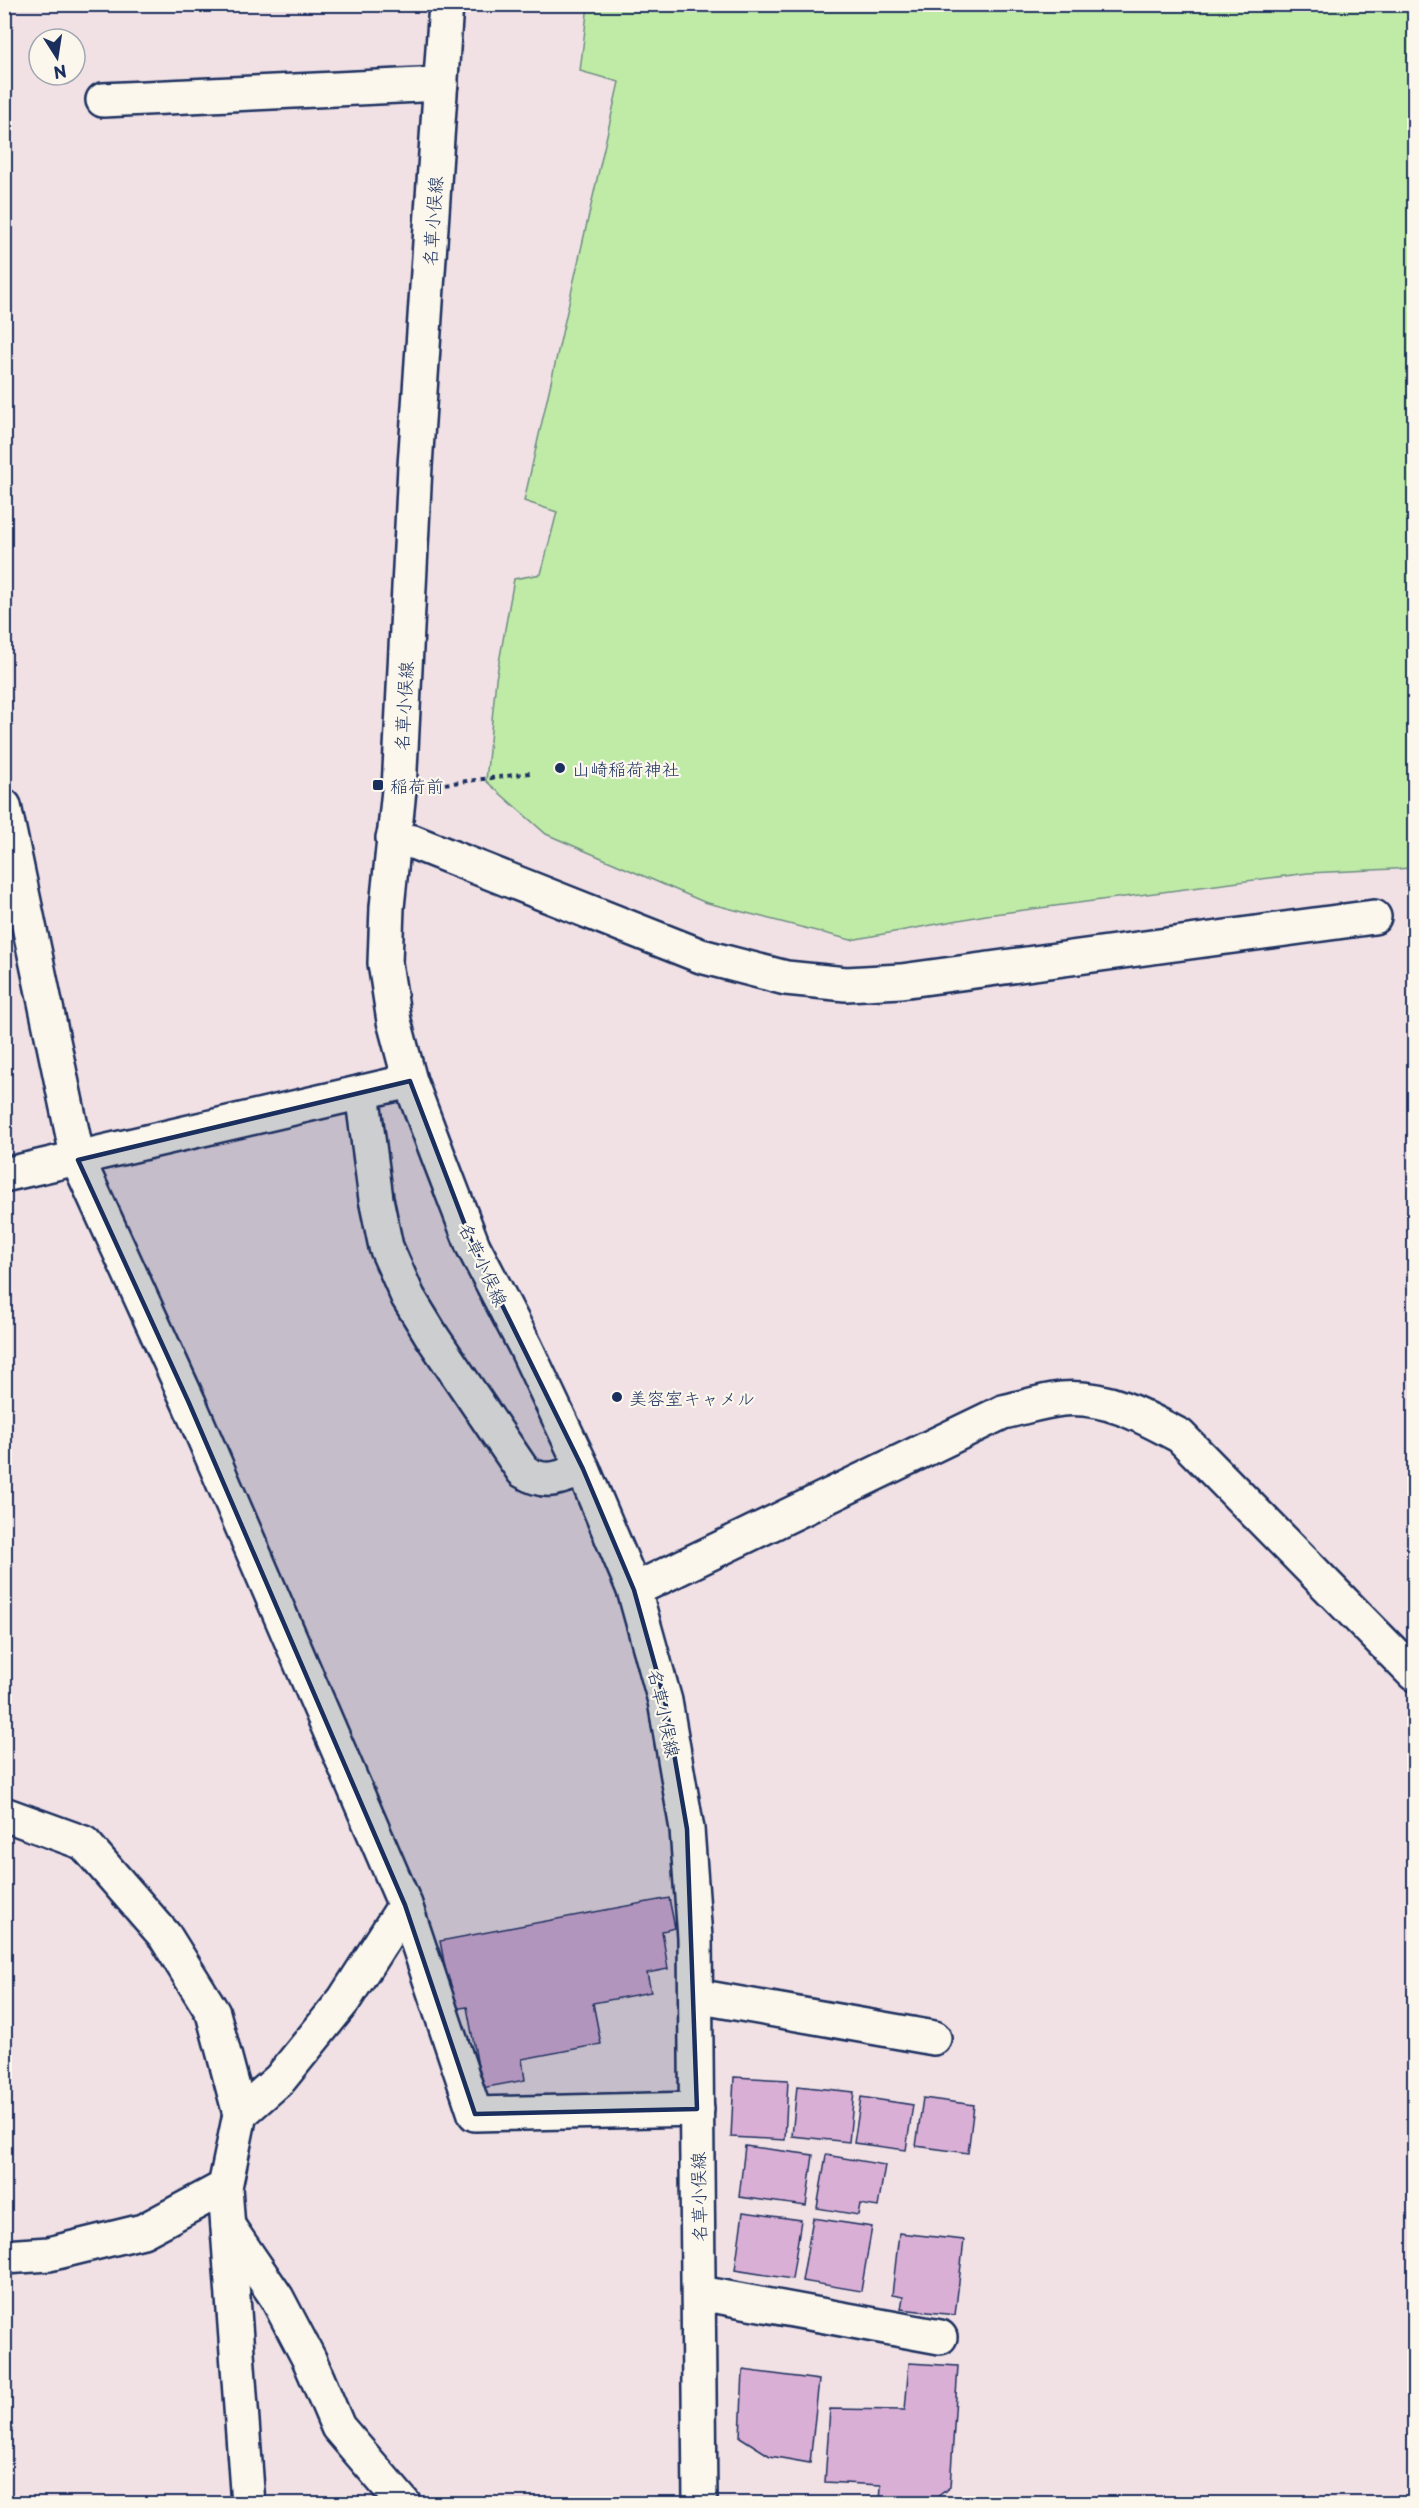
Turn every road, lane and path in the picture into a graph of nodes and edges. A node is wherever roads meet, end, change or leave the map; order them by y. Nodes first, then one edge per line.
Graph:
1 (446, 4) edge
2 (441, 84) junction
3 (103, 100) dead end
4 (530, 772) dead end
5 (399, 790) junction
6 (4, 806) edge
7 (393, 838) junction
8 (9, 849) edge
9 (1374, 917) dead end
10 (410, 1081) junction
11 (362, 1092) junction
12 (78, 1160) junction
13 (4, 1175) edge
14 (583, 1469) junction
15 (634, 1590) junction
16 (1414, 1674) edge
17 (4, 1814) edge
18 (405, 1905) junction
19 (696, 1996) junction
20 (934, 2038) dead end
21 (697, 2109) junction
22 (240, 2114) junction
23 (225, 2187) junction
24 (227, 2225) junction
25 (4, 2257) edge
26 (700, 2293) junction
27 (940, 2337) dead end
28 (248, 2504) edge
29 (404, 2504) edge
30 (700, 2504) edge

1 - 2 street, 名草小俣線
2 - 3 street
2 - 5 street, 名草小俣線
4 - 5 path
5 - 7 street, 名草小俣線
6 - 8 street
7 - 9 street
7 - 10 street, 名草小俣線
8 - 12 street
10 - 11 street
10 - 14 street, 名草小俣線
11 - 12 street
11 - 14 street
12 - 13 street
12 - 18 street
14 - 15 street, 名草小俣線
15 - 16 street
15 - 19 street, 名草小俣線
17 - 22 street
18 - 21 street
18 - 22 street
19 - 20 street
19 - 21 street, 名草小俣線
21 - 26 street, 名草小俣線
22 - 23 street
23 - 24 street
23 - 25 street
24 - 28 street
24 - 29 street
26 - 27 street
26 - 30 street, 名草小俣線

